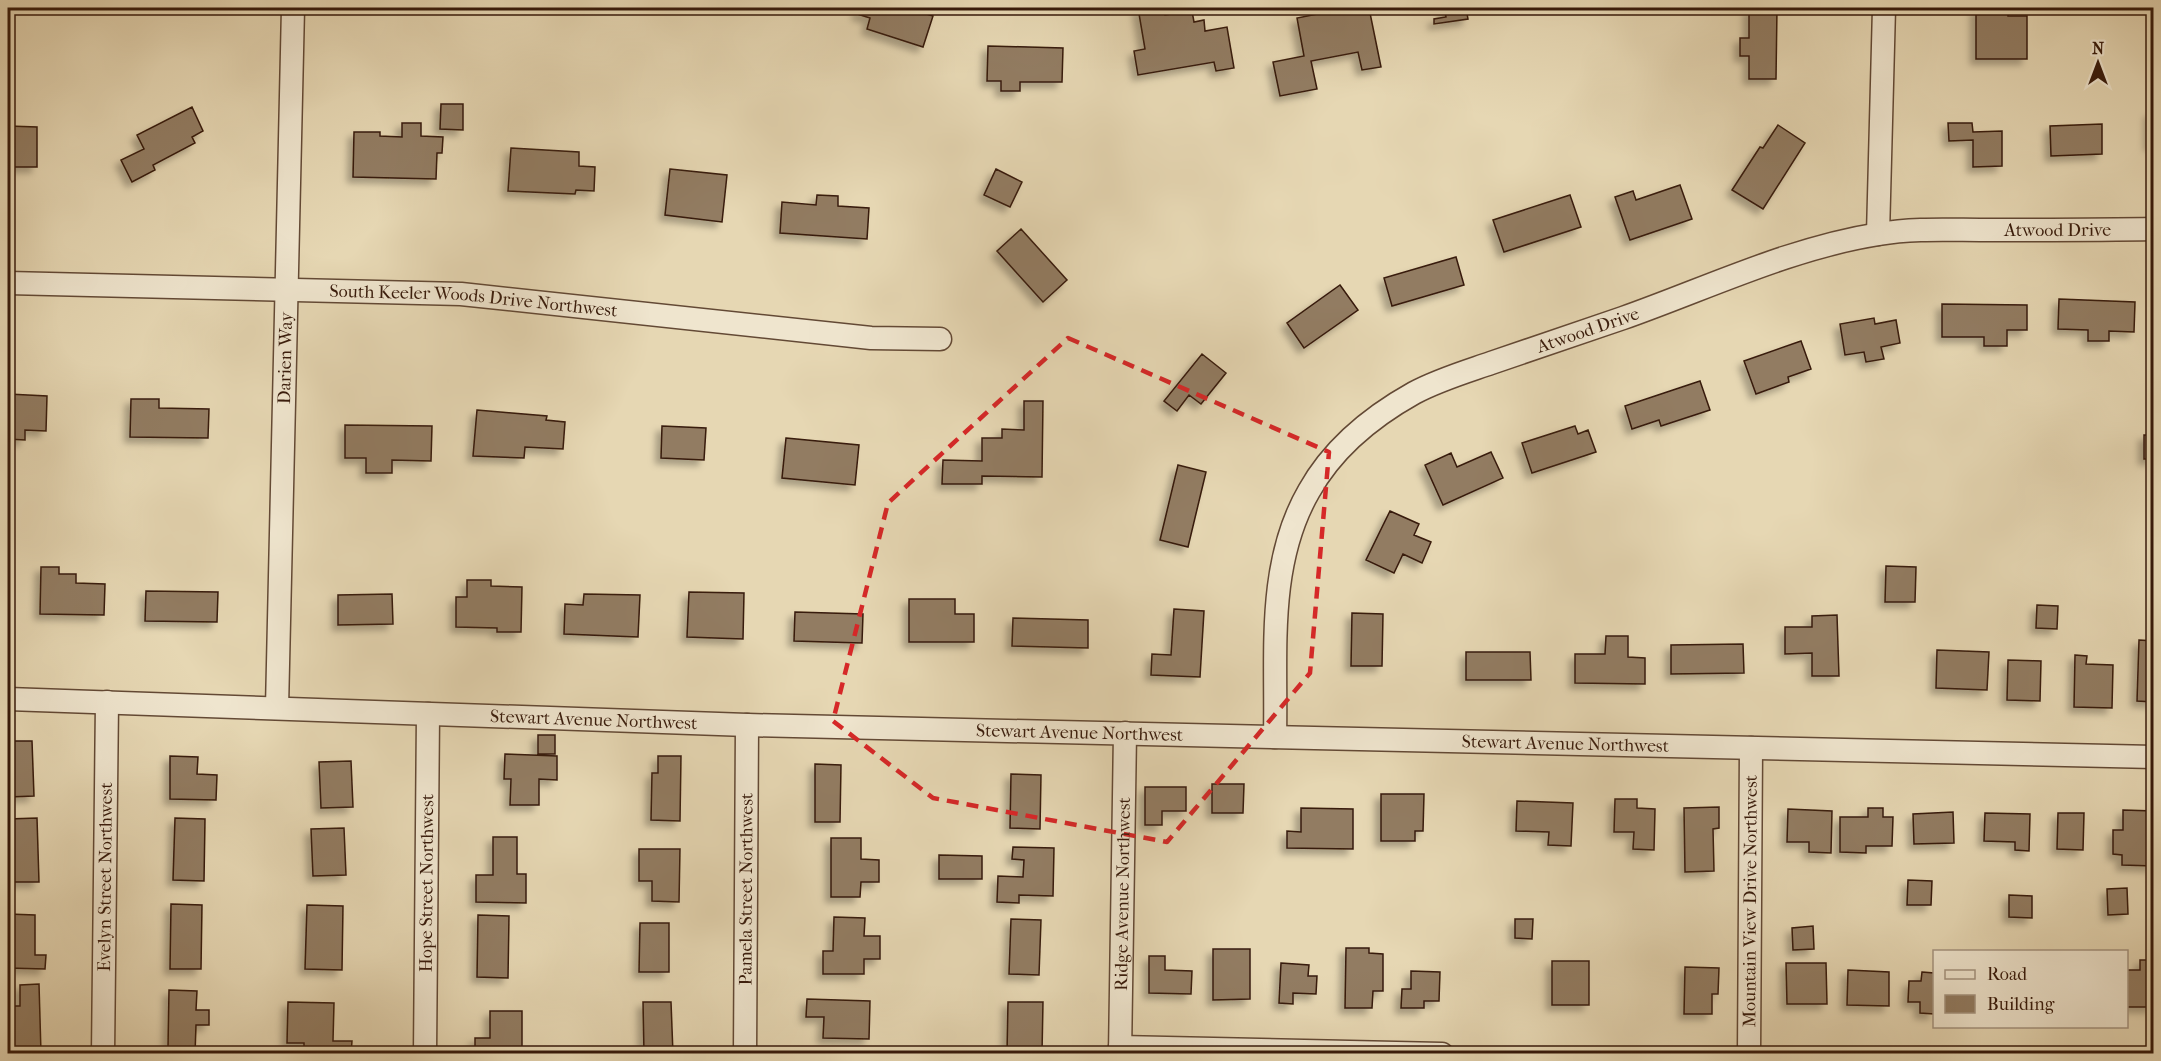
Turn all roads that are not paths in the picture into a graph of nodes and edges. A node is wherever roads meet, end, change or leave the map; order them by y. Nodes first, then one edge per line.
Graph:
1 (293, 8) edge
2 (1884, 8) edge
3 (2154, 230) edge
4 (1878, 234) junction
5 (8, 283) edge
6 (287, 289) junction
7 (940, 339) dead end
8 (8, 699) edge
9 (107, 702) junction
10 (277, 708) junction
11 (428, 714) junction
12 (747, 725) junction
13 (1125, 733) junction
14 (1275, 737) junction
15 (1751, 748) junction
16 (2154, 757) edge
17 (1120, 1050) edge
18 (103, 1053) edge
19 (424, 1053) edge
20 (745, 1053) edge
21 (1442, 1053) edge
22 (1749, 1053) edge

1 - 6 street, Darien Way
2 - 4 street
3 - 4 street, Atwood Drive
4 - 14 street, Atwood Drive
5 - 6 street, South Keeler Woods Drive Northwest
6 - 7 street, South Keeler Woods Drive Northwest
6 - 10 street, Darien Way
8 - 9 street, Stewart Avenue Northwest
9 - 10 street, Stewart Avenue Northwest
9 - 18 street, Evelyn Street Northwest
10 - 11 street, Stewart Avenue Northwest
11 - 12 street, Stewart Avenue Northwest
11 - 19 street, Hope Street Northwest
12 - 13 street, Stewart Avenue Northwest
12 - 20 street, Pamela Street Northwest
13 - 14 street, Stewart Avenue Northwest
13 - 17 street, Ridge Avenue Northwest
14 - 15 street, Stewart Avenue Northwest
15 - 16 street, Stewart Avenue Northwest
15 - 22 street, Mountain View Drive Northwest
17 - 21 street

